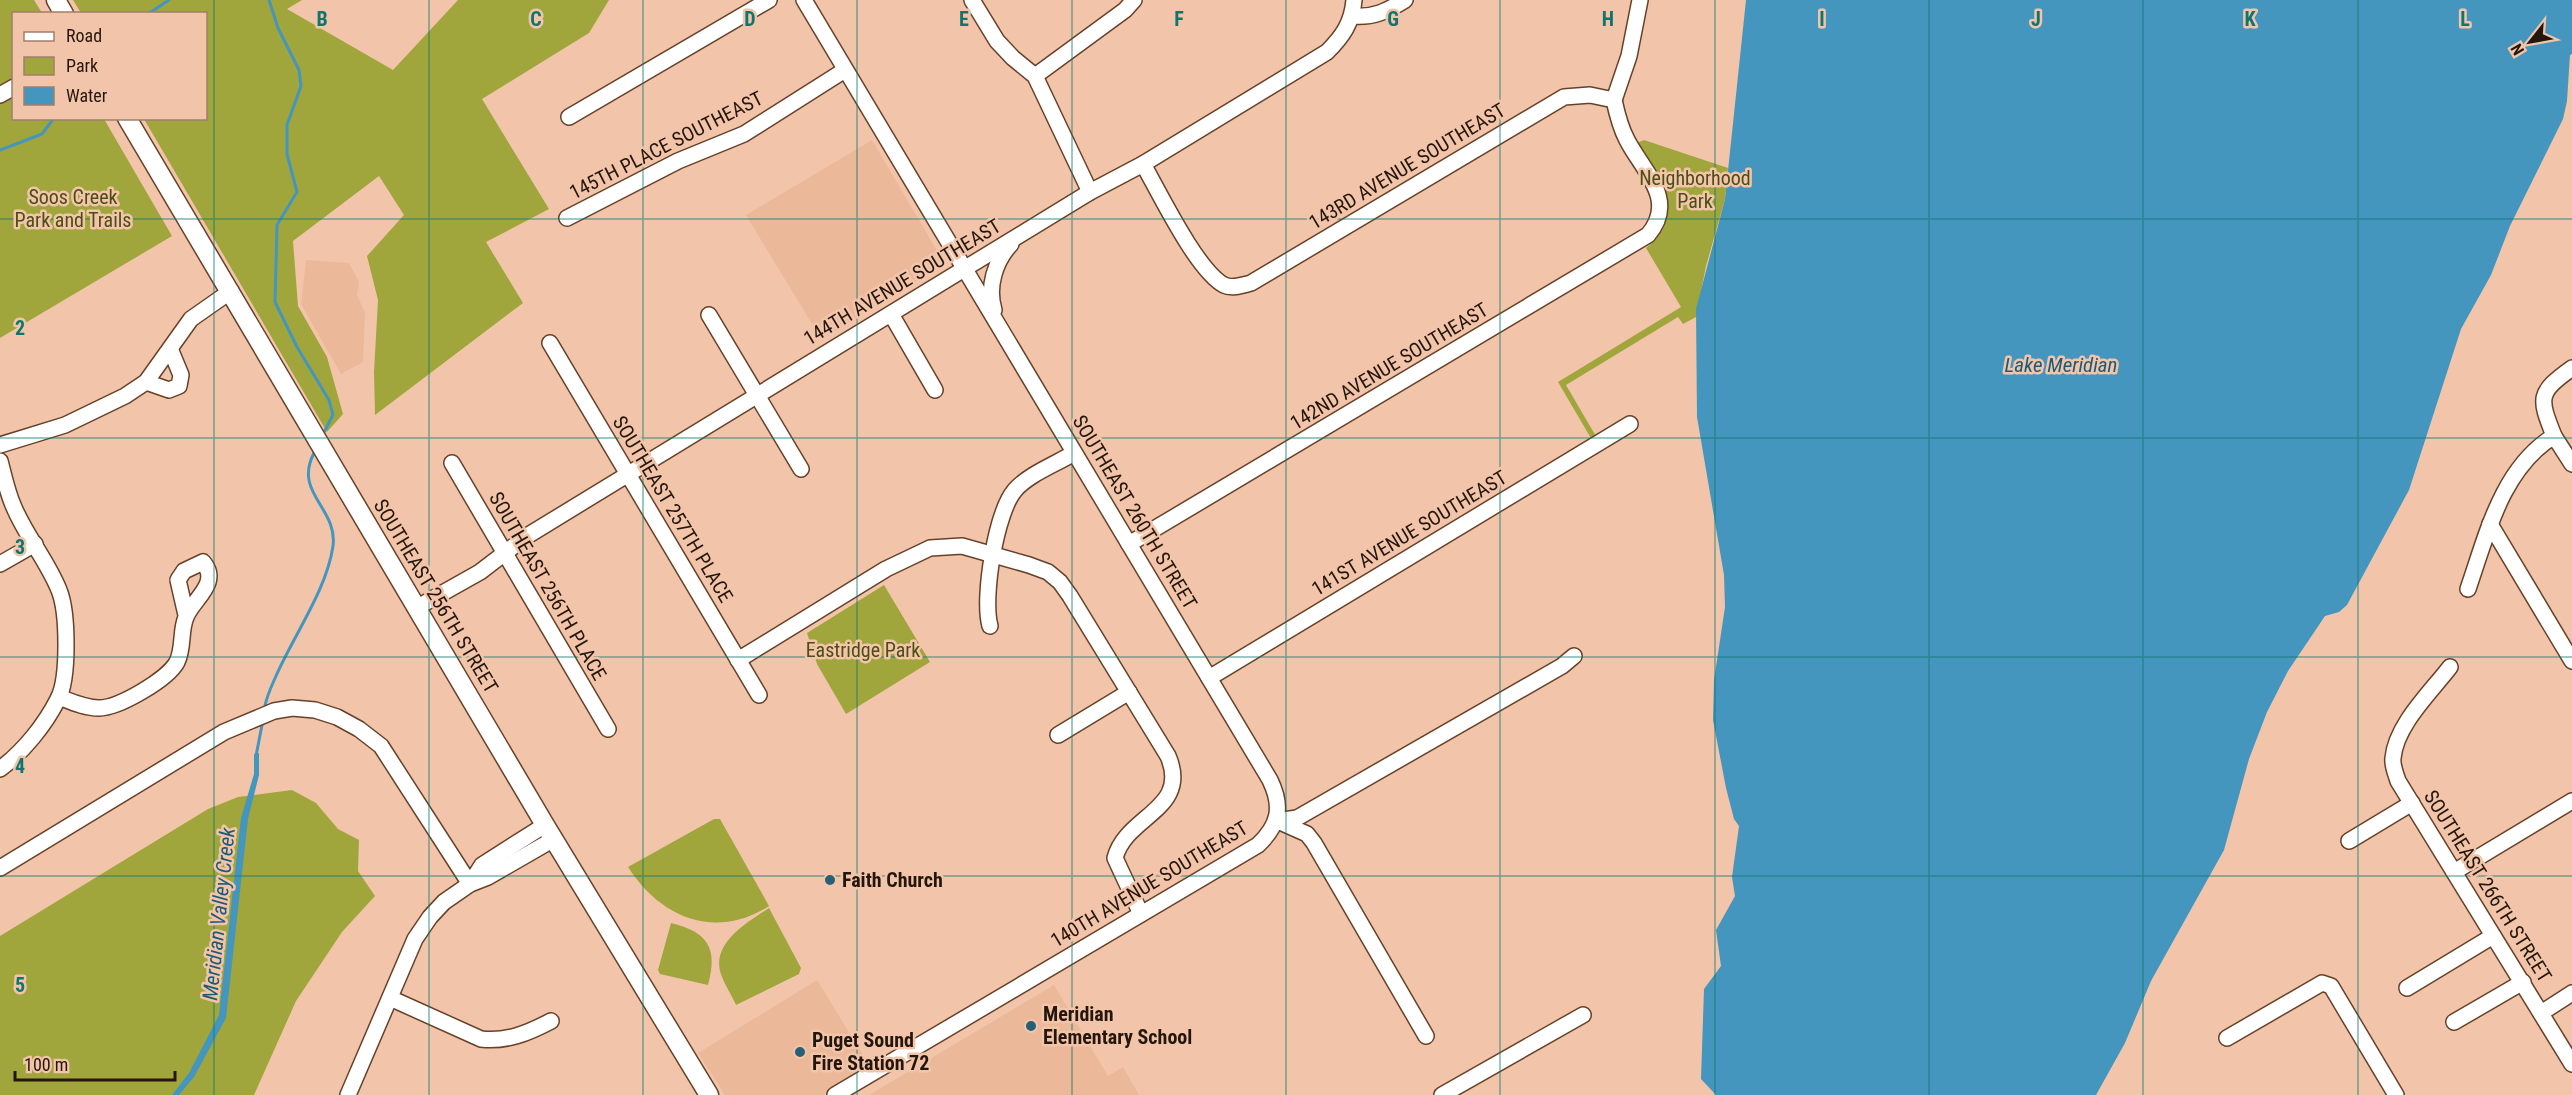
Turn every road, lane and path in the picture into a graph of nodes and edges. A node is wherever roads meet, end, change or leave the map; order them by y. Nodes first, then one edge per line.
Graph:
1 (769, 0) edge
2 (804, 0) edge
3 (972, 0) edge
4 (1134, 0) edge
5 (1354, 0) edge
6 (1405, 0) edge
7 (1640, 0) edge
8 (1352, 16) junction
9 (845, 70) junction
10 (1035, 75) junction
11 (1614, 100) junction
12 (569, 117) dead end
13 (128, 120) edge
14 (1143, 164) junction
15 (1090, 192) junction
16 (567, 218) dead end
17 (1020, 235) junction
18 (965, 269) junction
19 (231, 291) junction
20 (891, 314) junction
21 (709, 315) dead end
22 (998, 324) junction
23 (550, 344) dead end
24 (171, 351) junction
25 (2572, 368) edge
26 (146, 382) junction
27 (935, 390) dead end
28 (757, 395) junction
29 (1630, 424) dead end
30 (2554, 436) junction
31 (0, 445) edge
32 (1074, 453) junction
33 (0, 461) edge
34 (452, 463) dead end
35 (2572, 464) edge
36 (801, 469) dead end
37 (629, 475) junction
38 (2490, 524) junction
39 (35, 544) junction
40 (1129, 544) junction
41 (504, 552) junction
42 (994, 555) junction
43 (0, 564) edge
44 (2468, 589) dead end
45 (416, 608) junction
46 (186, 615) dead end
47 (990, 626) dead end
48 (1574, 656) dead end
49 (738, 660) junction
50 (2572, 661) edge
51 (2450, 667) dead end
52 (1209, 678) junction
53 (1129, 692) junction
54 (759, 695) dead end
55 (59, 697) junction
56 (608, 729) dead end
57 (1058, 735) dead end
58 (0, 770) edge
59 (2572, 801) edge
60 (2412, 803) junction
61 (1277, 821) junction
62 (550, 832) junction
63 (2349, 841) dead end
64 (0, 868) edge
65 (2454, 872) junction
66 (470, 884) junction
67 (1141, 914) junction
68 (2493, 936) junction
69 (2523, 982) junction
70 (2407, 988) dead end
71 (2572, 993) edge
72 (390, 998) junction
73 (2541, 1013) junction
74 (1583, 1015) dead end
75 (551, 1021) dead end
76 (2454, 1023) dead end
77 (1426, 1036) dead end
78 (2228, 1038) dead end
79 (2572, 1064) edge
80 (348, 1095) edge
81 (709, 1095) edge
82 (836, 1095) edge
83 (1442, 1095) edge
84 (2396, 1095) edge

1 - 12 street
2 - 9 street, SOUTHEAST 260TH STREET
3 - 10 street
4 - 10 street
5 - 8 street
6 - 8 street
7 - 11 street
8 - 14 street, 144TH AVENUE SOUTHEAST
9 - 16 street, 145TH PLACE SOUTHEAST
9 - 18 street, SOUTHEAST 260TH STREET
10 - 15 street
11 - 14 street, 143RD AVENUE SOUTHEAST
11 - 40 street, 142ND AVENUE SOUTHEAST
13 - 19 main road, SOUTHEAST 256TH STREET
14 - 15 street, 144TH AVENUE SOUTHEAST
15 - 17 street, 144TH AVENUE SOUTHEAST
17 - 18 street, 144TH AVENUE SOUTHEAST
17 - 22 street
18 - 20 street, 144TH AVENUE SOUTHEAST
18 - 22 street, SOUTHEAST 260TH STREET
19 - 24 street
19 - 45 main road, SOUTHEAST 256TH STREET
20 - 27 street
20 - 28 street, 144TH AVENUE SOUTHEAST
21 - 28 street
22 - 32 street, SOUTHEAST 260TH STREET
23 - 37 street, SOUTHEAST 257TH PLACE
24 - 26 street
24 - 26 street
25 - 30 street
26 - 31 street
28 - 36 street
28 - 37 street, 144TH AVENUE SOUTHEAST
29 - 52 street, 141ST AVENUE SOUTHEAST
30 - 35 street
30 - 38 street
32 - 40 street, SOUTHEAST 260TH STREET
32 - 42 street
33 - 39 street
34 - 41 street, SOUTHEAST 256TH PLACE
37 - 41 street, 144TH AVENUE SOUTHEAST
37 - 49 street, SOUTHEAST 257TH PLACE
38 - 44 street
38 - 50 street
39 - 43 street
39 - 55 street
40 - 52 street, SOUTHEAST 260TH STREET
41 - 45 street, 144TH AVENUE SOUTHEAST
41 - 56 street, SOUTHEAST 256TH PLACE
42 - 47 street
42 - 49 street
42 - 53 street
45 - 62 main road, SOUTHEAST 256TH STREET
46 - 55 street
48 - 61 street
49 - 54 street, SOUTHEAST 257TH PLACE
51 - 60 street, SOUTHEAST 266TH STREET
52 - 61 street, SOUTHEAST 260TH STREET
53 - 57 street
53 - 67 street
55 - 58 street
59 - 65 street
60 - 63 street
60 - 65 street, SOUTHEAST 266TH STREET
61 - 67 street, 140TH AVENUE SOUTHEAST
61 - 77 street
62 - 66 street
62 - 81 main road, SOUTHEAST 256TH STREET
64 - 66 street
65 - 68 street, SOUTHEAST 266TH STREET
66 - 72 street
67 - 82 street, 140TH AVENUE SOUTHEAST
68 - 69 street, SOUTHEAST 266TH STREET
68 - 70 street
69 - 73 street, SOUTHEAST 266TH STREET
69 - 76 street
71 - 73 street
72 - 75 street
72 - 80 street
73 - 79 street, SOUTHEAST 266TH STREET
74 - 83 street
78 - 84 street

